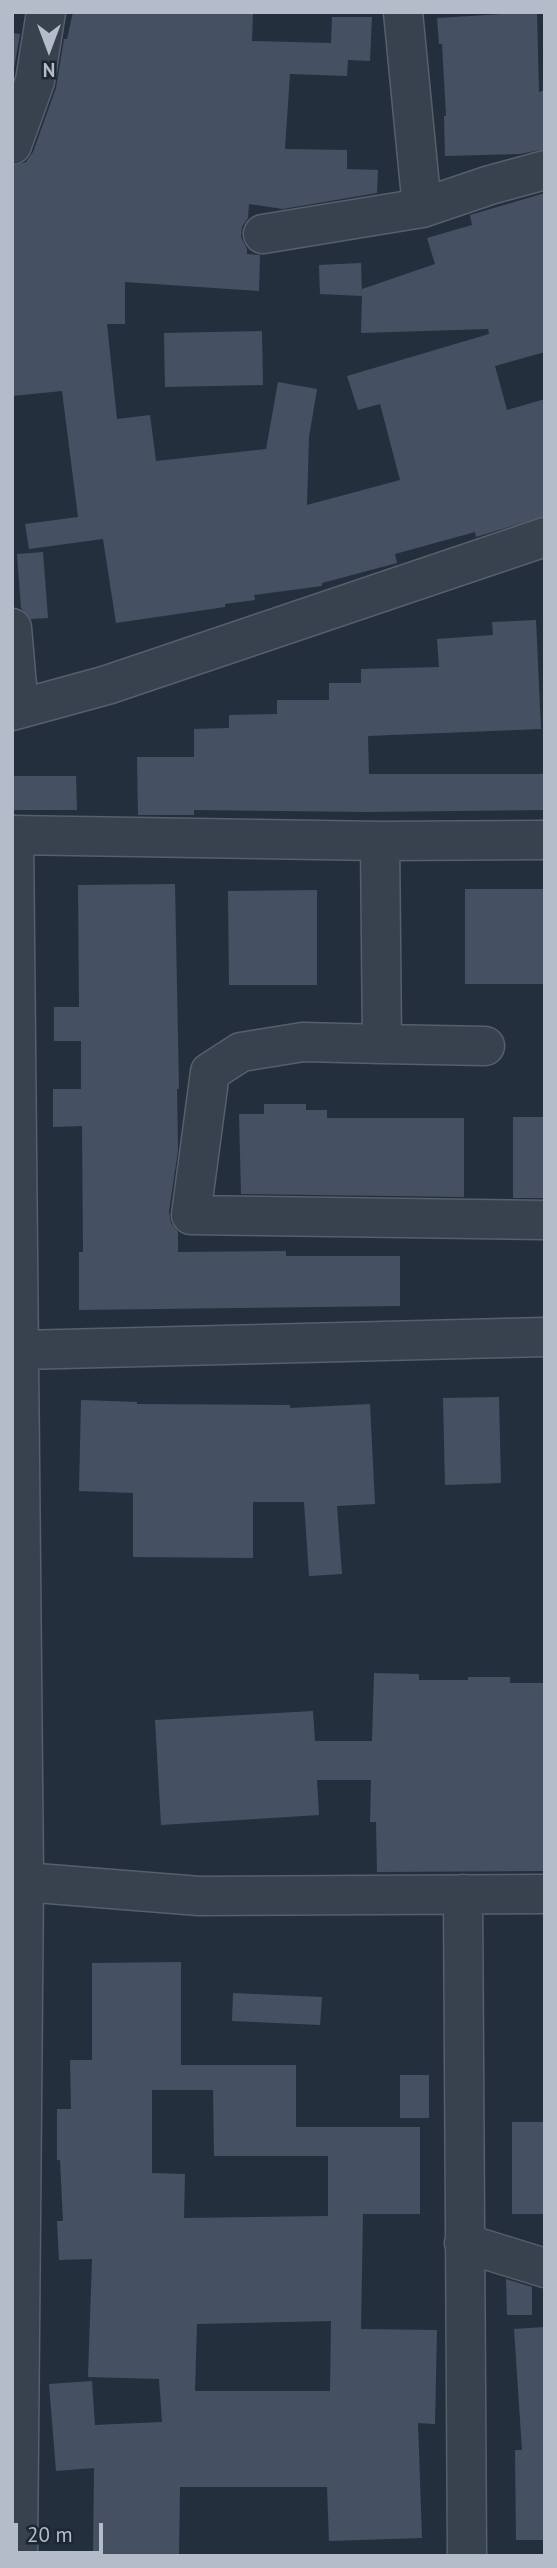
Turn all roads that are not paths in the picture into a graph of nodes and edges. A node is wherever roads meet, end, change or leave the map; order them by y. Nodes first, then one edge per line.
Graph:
1 (46, 12) edge
2 (403, 12) edge
3 (12, 145) edge
4 (545, 170) edge
5 (422, 208) junction
6 (263, 234) dead end
7 (545, 537) edge
8 (545, 564) edge
9 (12, 628) edge
10 (15, 718) edge
11 (13, 835) edge
12 (545, 840) edge
13 (380, 841) junction
14 (382, 1044) junction
15 (485, 1046) dead end
16 (545, 1220) edge
17 (545, 1338) edge
18 (21, 1350) junction
19 (18, 1880) edge
20 (463, 1894) junction
21 (545, 1894) edge
22 (464, 2243) junction
23 (545, 2268) edge
24 (18, 2556) edge
25 (467, 2556) edge

1 - 3 street
2 - 5 street
4 - 5 street
5 - 6 street
7 - 10 street
8 - 10 street
9 - 10 street
11 - 13 street
11 - 18 street
12 - 13 street
13 - 14 street
14 - 15 street
14 - 16 street
17 - 18 street
18 - 19 street
19 - 20 street
19 - 24 street
20 - 21 street
20 - 22 street
22 - 23 street
22 - 25 street

